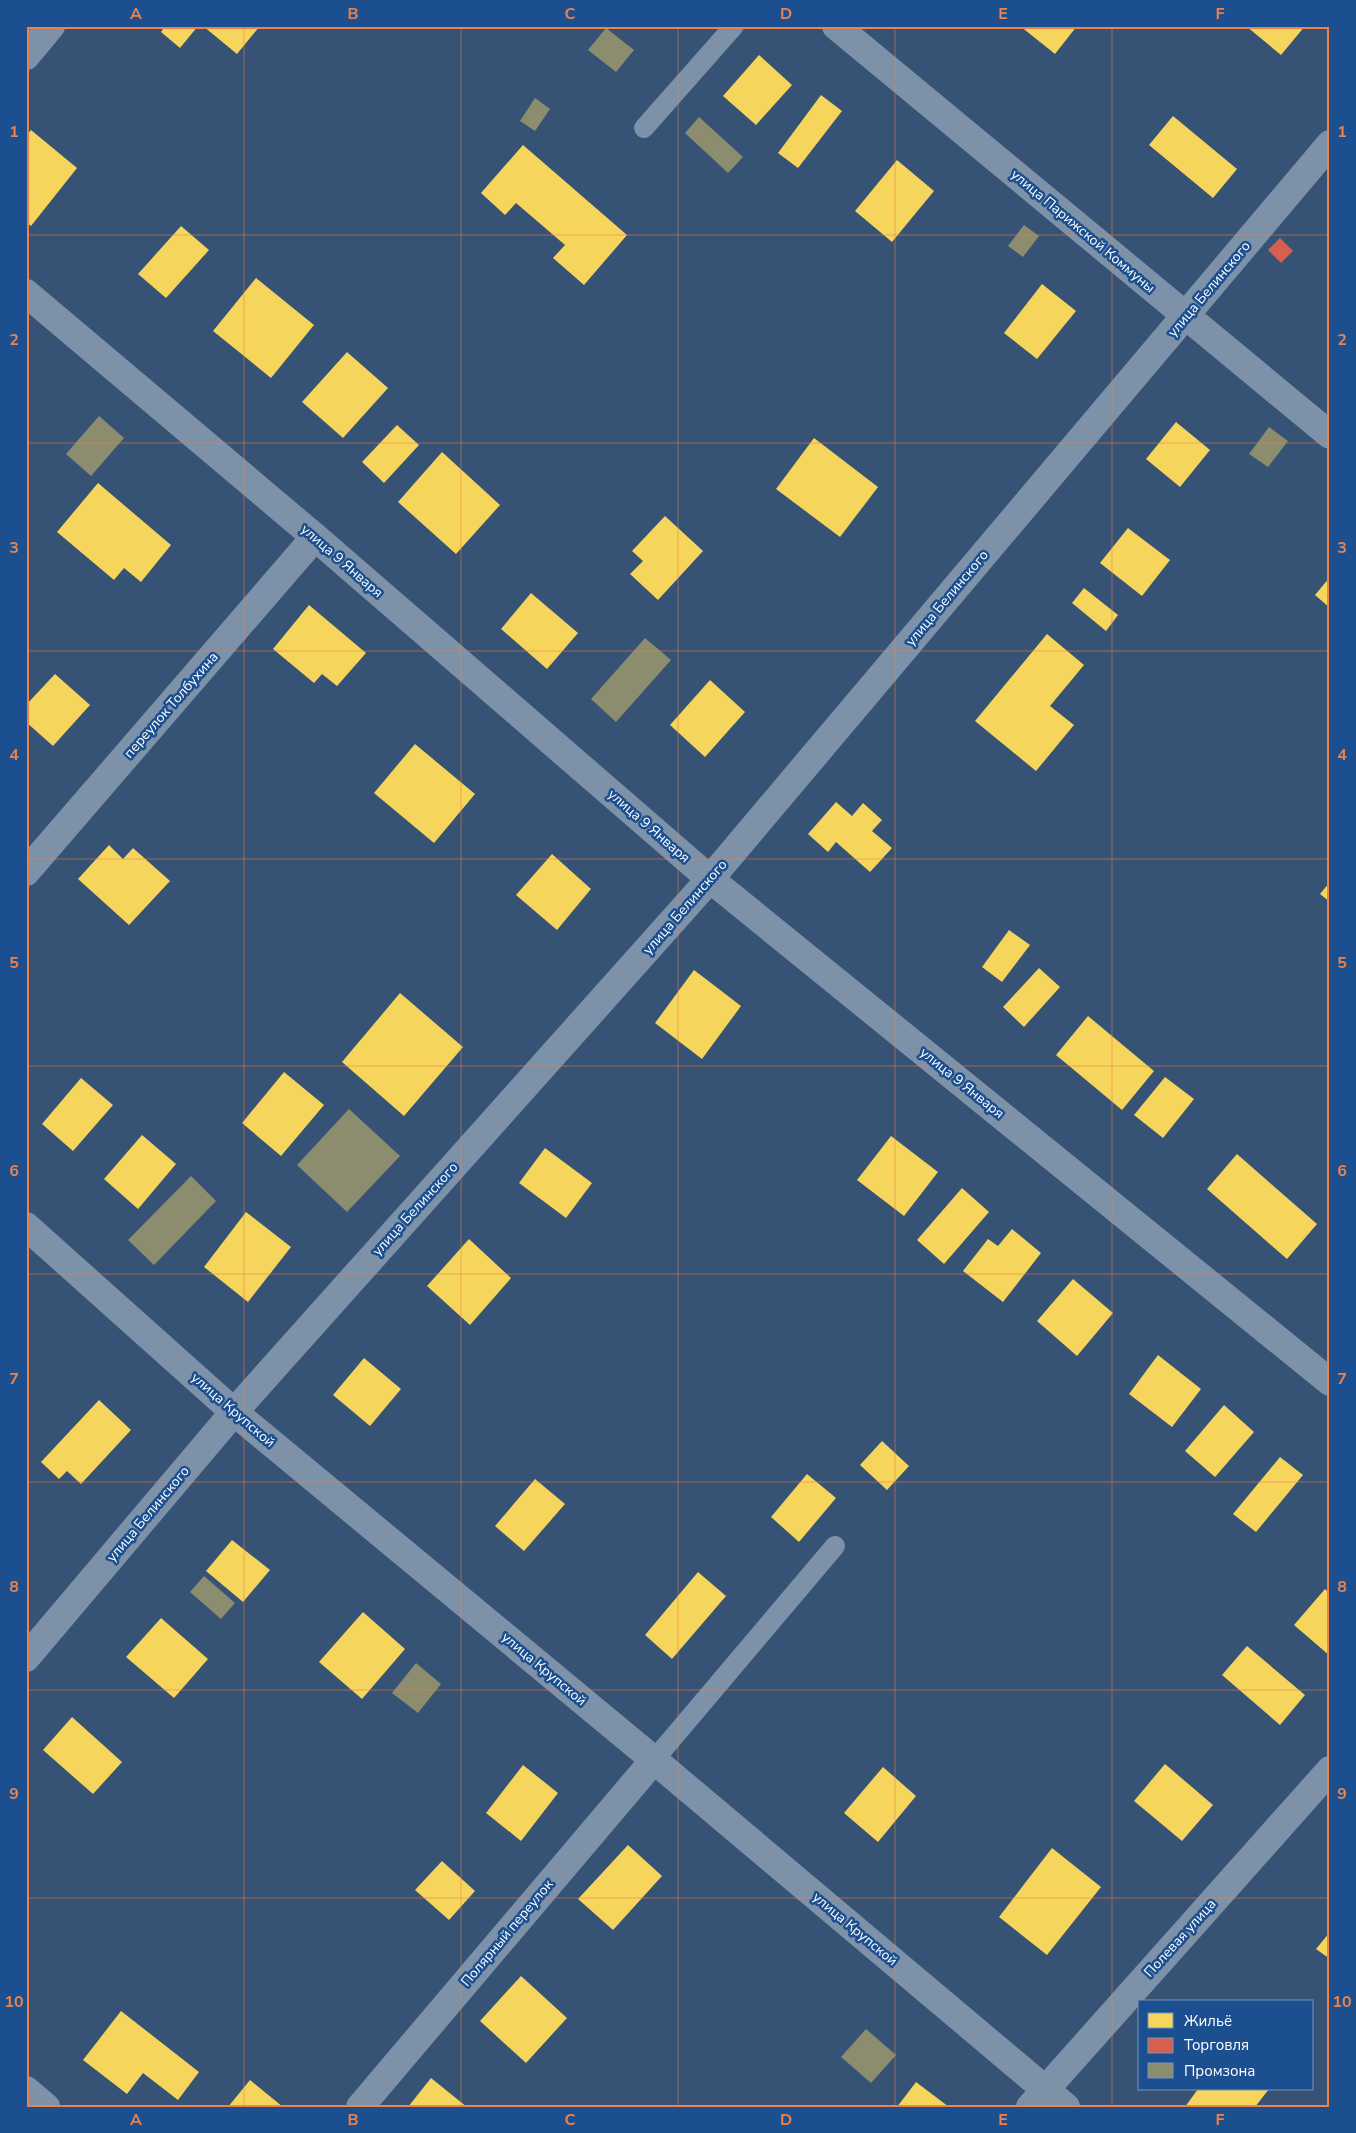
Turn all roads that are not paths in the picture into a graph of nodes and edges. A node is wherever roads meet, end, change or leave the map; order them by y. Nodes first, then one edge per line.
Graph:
1 (51, 26) edge
2 (734, 26) edge
3 (836, 26) edge
4 (26, 56) edge
5 (644, 128) dead end
6 (1330, 144) edge
7 (26, 293) edge
8 (1186, 316) junction
9 (1330, 435) edge
10 (315, 537) junction
11 (26, 872) edge
12 (710, 878) junction
13 (26, 1226) edge
14 (1330, 1382) edge
15 (234, 1412) junction
16 (835, 1546) dead end
17 (26, 1658) edge
18 (654, 1760) junction
19 (1330, 1770) edge
20 (26, 2090) edge
21 (1038, 2098) edge
22 (46, 2107) edge
23 (360, 2107) edge
24 (1066, 2107) edge

1 - 4 street
2 - 5 lane
3 - 8 street, улица Парижской Коммуны
6 - 8 street, улица Белинского
7 - 10 street, улица 9 Января
8 - 9 street, улица Парижской Коммуны
8 - 12 street, улица Белинского
10 - 11 street, переулок Толбухина
10 - 12 street, улица 9 Января
12 - 14 street, улица 9 Января
12 - 15 street, улица Белинского
13 - 15 street, улица Крупской
15 - 17 street, улица Белинского
15 - 18 street, улица Крупской
16 - 18 lane
18 - 21 street, улица Крупской
18 - 23 street, Полярный переулок
19 - 21 street, Полевая улица
20 - 22 street
21 - 24 street, улица Крупской

